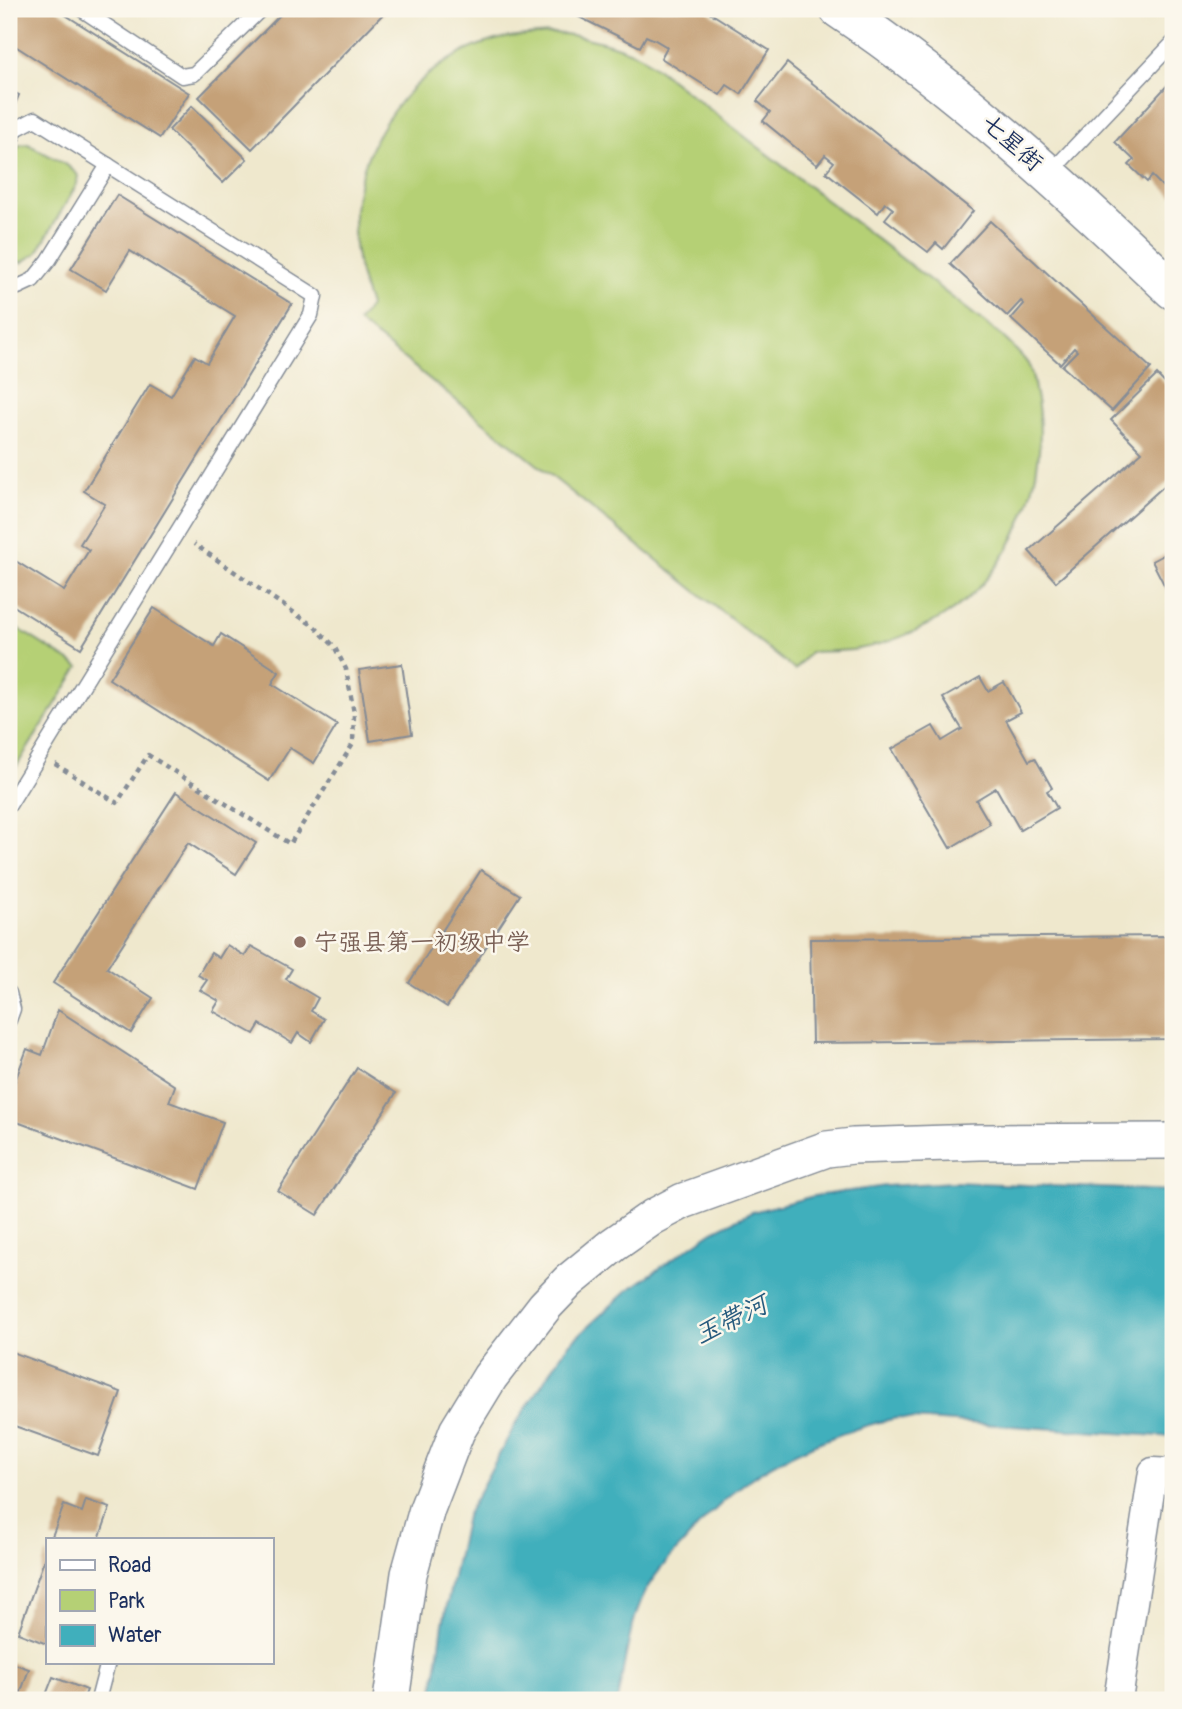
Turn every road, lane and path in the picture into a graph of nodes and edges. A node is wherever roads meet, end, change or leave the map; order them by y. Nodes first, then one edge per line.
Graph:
1 (81, 9) edge
2 (261, 9) edge
3 (839, 9) edge
4 (1173, 43) edge
5 (9, 145) edge
6 (108, 165) junction
7 (1048, 175) junction
8 (9, 283) edge
9 (1173, 290) edge
10 (177, 532) junction
11 (40, 754) junction
12 (9, 805) edge
13 (9, 993) edge
14 (9, 1020) edge
15 (1173, 1141) edge
16 (1173, 1473) edge
17 (107, 1664) edge
18 (98, 1700) edge
19 (391, 1700) edge
20 (1118, 1700) edge

1 - 2 lane
3 - 7 main road, 七星街
4 - 7 lane
5 - 6 lane
6 - 8 lane
6 - 10 lane
7 - 9 main road, 七星街
10 - 11 lane
10 - 11 path
11 - 12 lane
13 - 14 lane
15 - 19 street
16 - 20 street
17 - 18 lane

